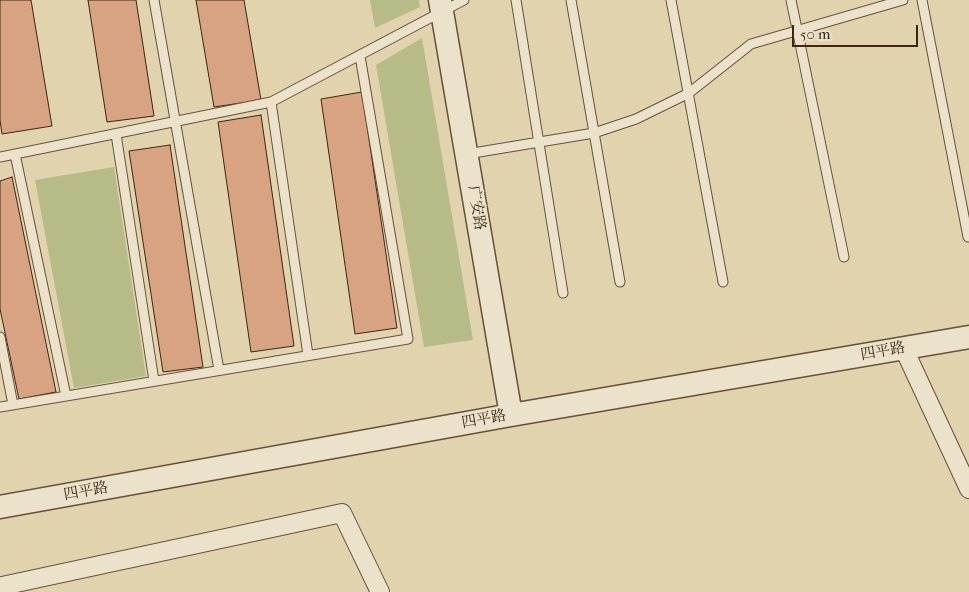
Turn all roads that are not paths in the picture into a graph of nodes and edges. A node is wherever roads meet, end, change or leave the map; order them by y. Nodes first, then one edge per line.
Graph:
1 (154, 0) edge
2 (464, 0) edge
3 (516, 0) edge
4 (571, 0) edge
5 (671, 0) edge
6 (791, 0) edge
7 (903, 0) edge
8 (922, 0) edge
9 (441, 5) edge
10 (797, 30) junction
11 (360, 56) junction
12 (689, 94) junction
13 (271, 102) junction
14 (176, 122) junction
15 (594, 132) junction
16 (116, 134) junction
17 (539, 141) junction
18 (15, 154) junction
19 (467, 154) junction
20 (0, 157) edge
21 (968, 237) edge
22 (844, 257) dead end
23 (620, 282) dead end
24 (723, 282) dead end
25 (563, 293) dead end
26 (0, 337) edge
27 (969, 337) edge
28 (904, 349) junction
29 (308, 355) junction
30 (219, 370) junction
31 (154, 381) junction
32 (66, 396) junction
33 (13, 405) junction
34 (0, 407) edge
35 (511, 416) junction
36 (969, 489) edge
37 (0, 507) edge
38 (5, 592) edge
39 (380, 592) edge

1 - 14 lane
2 - 9 lane
3 - 17 lane
4 - 15 lane
5 - 12 lane
6 - 10 lane
7 - 10 lane
8 - 21 lane
9 - 11 lane
9 - 19 street, 广安路
10 - 12 lane
10 - 22 lane
11 - 13 lane
11 - 29 lane
12 - 15 lane
12 - 24 lane
13 - 14 lane
13 - 29 lane
14 - 16 lane
14 - 30 lane
15 - 17 lane
15 - 23 lane
16 - 18 lane
16 - 31 lane
17 - 19 lane
17 - 25 lane
18 - 20 lane
18 - 32 lane
19 - 35 street, 广安路
26 - 33 lane
27 - 28 street, 四平路
28 - 35 street, 四平路
28 - 36 street
29 - 30 lane
30 - 31 lane
31 - 32 lane
32 - 33 lane
33 - 34 lane
35 - 37 street, 四平路
38 - 39 street

